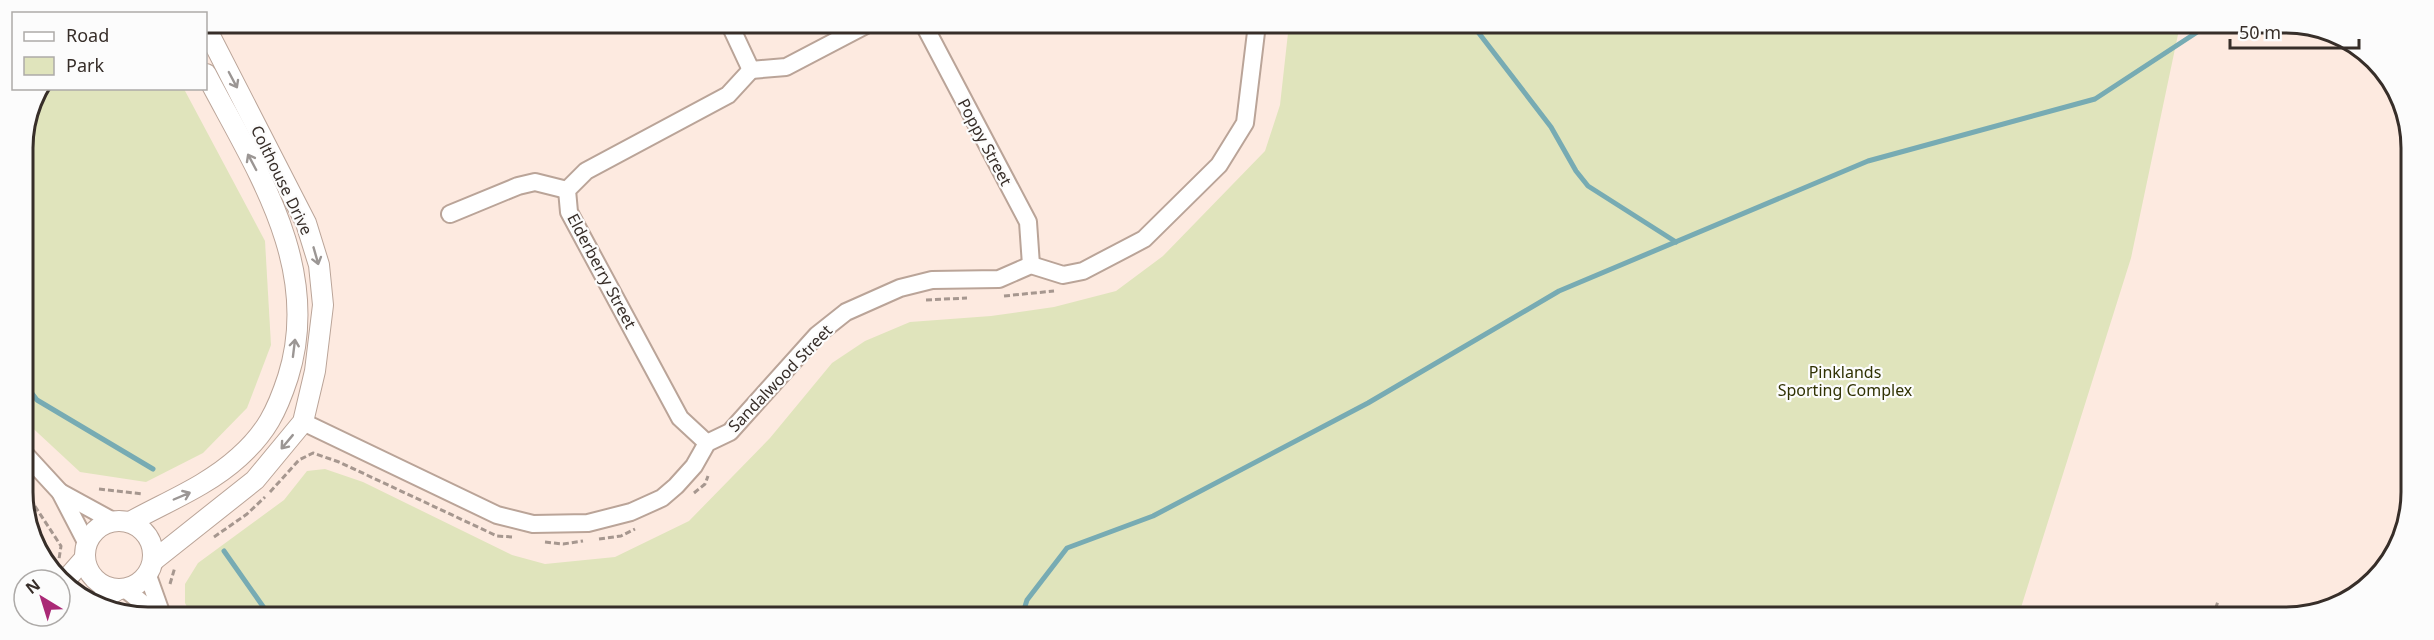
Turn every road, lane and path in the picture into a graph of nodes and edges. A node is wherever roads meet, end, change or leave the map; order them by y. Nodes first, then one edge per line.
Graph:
1 (209, 33) edge
2 (734, 33) edge
3 (851, 33) edge
4 (927, 33) edge
5 (1256, 33) edge
6 (751, 70) junction
7 (207, 76) edge
8 (567, 190) junction
9 (450, 214) dead end
10 (1031, 265) junction
11 (277, 411) junction
12 (303, 422) junction
13 (707, 443) junction
14 (33, 463) edge
15 (99, 489) dead end
16 (60, 492) junction
17 (146, 494) dead end
18 (34, 504) edge
19 (121, 522) junction
20 (86, 551) junction
21 (150, 567) junction
22 (61, 568) edge
23 (68, 568) edge
24 (121, 589) junction
25 (105, 598) edge
26 (2218, 601) dead end
27 (147, 607) edge
28 (160, 607) edge
29 (2216, 607) edge

1 -> 12 street, Colthouse Drive
2 - 6 street
3 - 6 street
4 - 10 street, Poppy Street
5 - 10 street
6 - 8 street, Elderberry Street
11 -> 7 street, Colthouse Drive
8 - 9 street
8 - 13 street, Elderberry Street
10 - 13 street, Sandalwood Street
11 - 12 street
19 -> 11 street, Colthouse Drive
12 - 13 street
12 -> 21 street, Colthouse Drive
14 - 16 street
15 - 17 path
16 - 19 street
16 - 20 street
18 - 22 path
19 - 20 street
19 - 21 street
20 - 23 street
20 - 24 street
21 - 24 street
21 - 28 street
24 - 25 street
24 - 27 street
26 - 29 path

